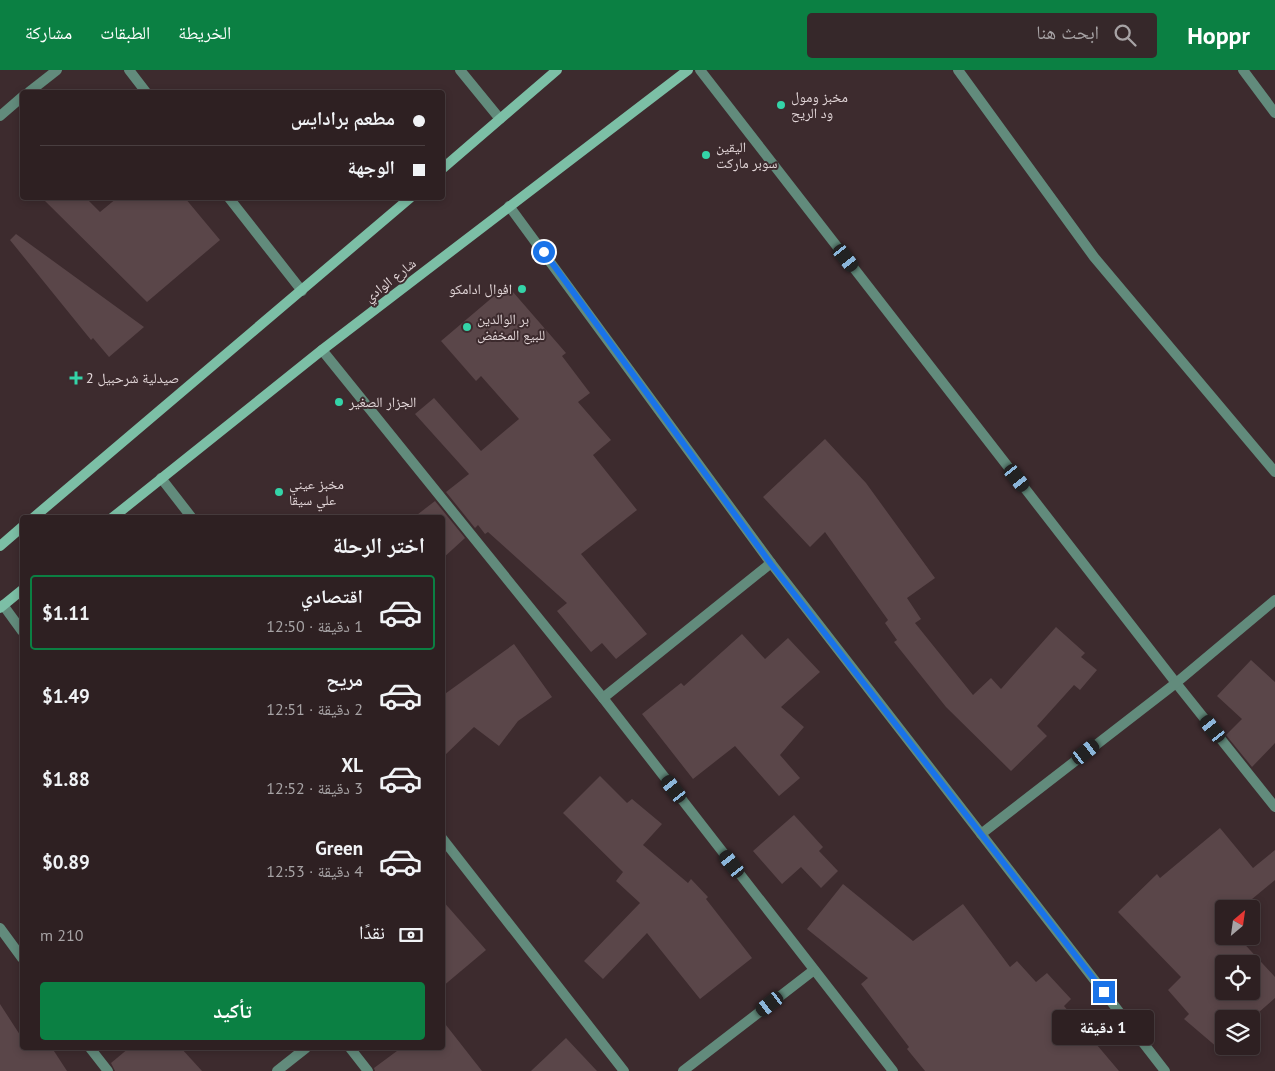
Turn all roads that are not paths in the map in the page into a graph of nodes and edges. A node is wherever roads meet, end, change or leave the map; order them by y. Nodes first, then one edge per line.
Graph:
1 (57, 70) edge
2 (128, 70) edge
3 (460, 70) edge
4 (557, 70) edge
5 (688, 70) edge
6 (700, 70) edge
7 (958, 70) edge
8 (1243, 70) edge
9 (32, 90) edge
10 (144, 90) edge
11 (20, 99) edge
12 (1275, 113) edge
13 (0, 116) edge
14 (500, 119) junction
15 (445, 166) edge
16 (231, 200) edge
17 (408, 200) edge
18 (510, 206) junction
19 (302, 291) junction
20 (322, 350) junction
21 (1275, 472) edge
22 (160, 478) junction
23 (37, 515) edge
24 (116, 515) edge
25 (190, 515) edge
26 (20, 529) edge
27 (0, 546) edge
28 (771, 564) junction
29 (20, 592) edge
30 (1275, 600) edge
31 (1, 606) edge
32 (20, 629) edge
33 (1176, 682) junction
34 (603, 698) junction
35 (1275, 807) edge
36 (981, 834) junction
37 (445, 842) edge
38 (0, 928) edge
39 (20, 955) edge
40 (814, 970) junction
41 (92, 1050) edge
42 (303, 1050) edge
43 (352, 1050) edge
44 (108, 1071) edge
45 (277, 1071) edge
46 (368, 1071) edge
47 (624, 1071) edge
48 (684, 1071) edge
49 (893, 1071) edge
50 (1165, 1071) edge

1 - 9 street
2 - 10 street
3 - 14 street
4 - 14 main road
5 - 18 main road, شارع الوادي
6 - 33 street
7 - 21 street
8 - 12 street
11 - 13 street
14 - 15 main road
16 - 19 street
17 - 19 main road
18 - 20 main road, شارع الوادي
18 - 28 street
19 - 23 main road
20 - 22 main road, شارع الوادي
20 - 34 street
22 - 24 main road, شارع الوادي
22 - 25 street
26 - 27 main road
28 - 34 street
28 - 36 street
29 - 31 main road
30 - 33 street
31 - 32 street
33 - 35 street
33 - 36 street
34 - 40 street
36 - 50 street
37 - 47 street
38 - 39 street
40 - 48 street
40 - 49 street
41 - 44 street
42 - 45 street
43 - 46 street

